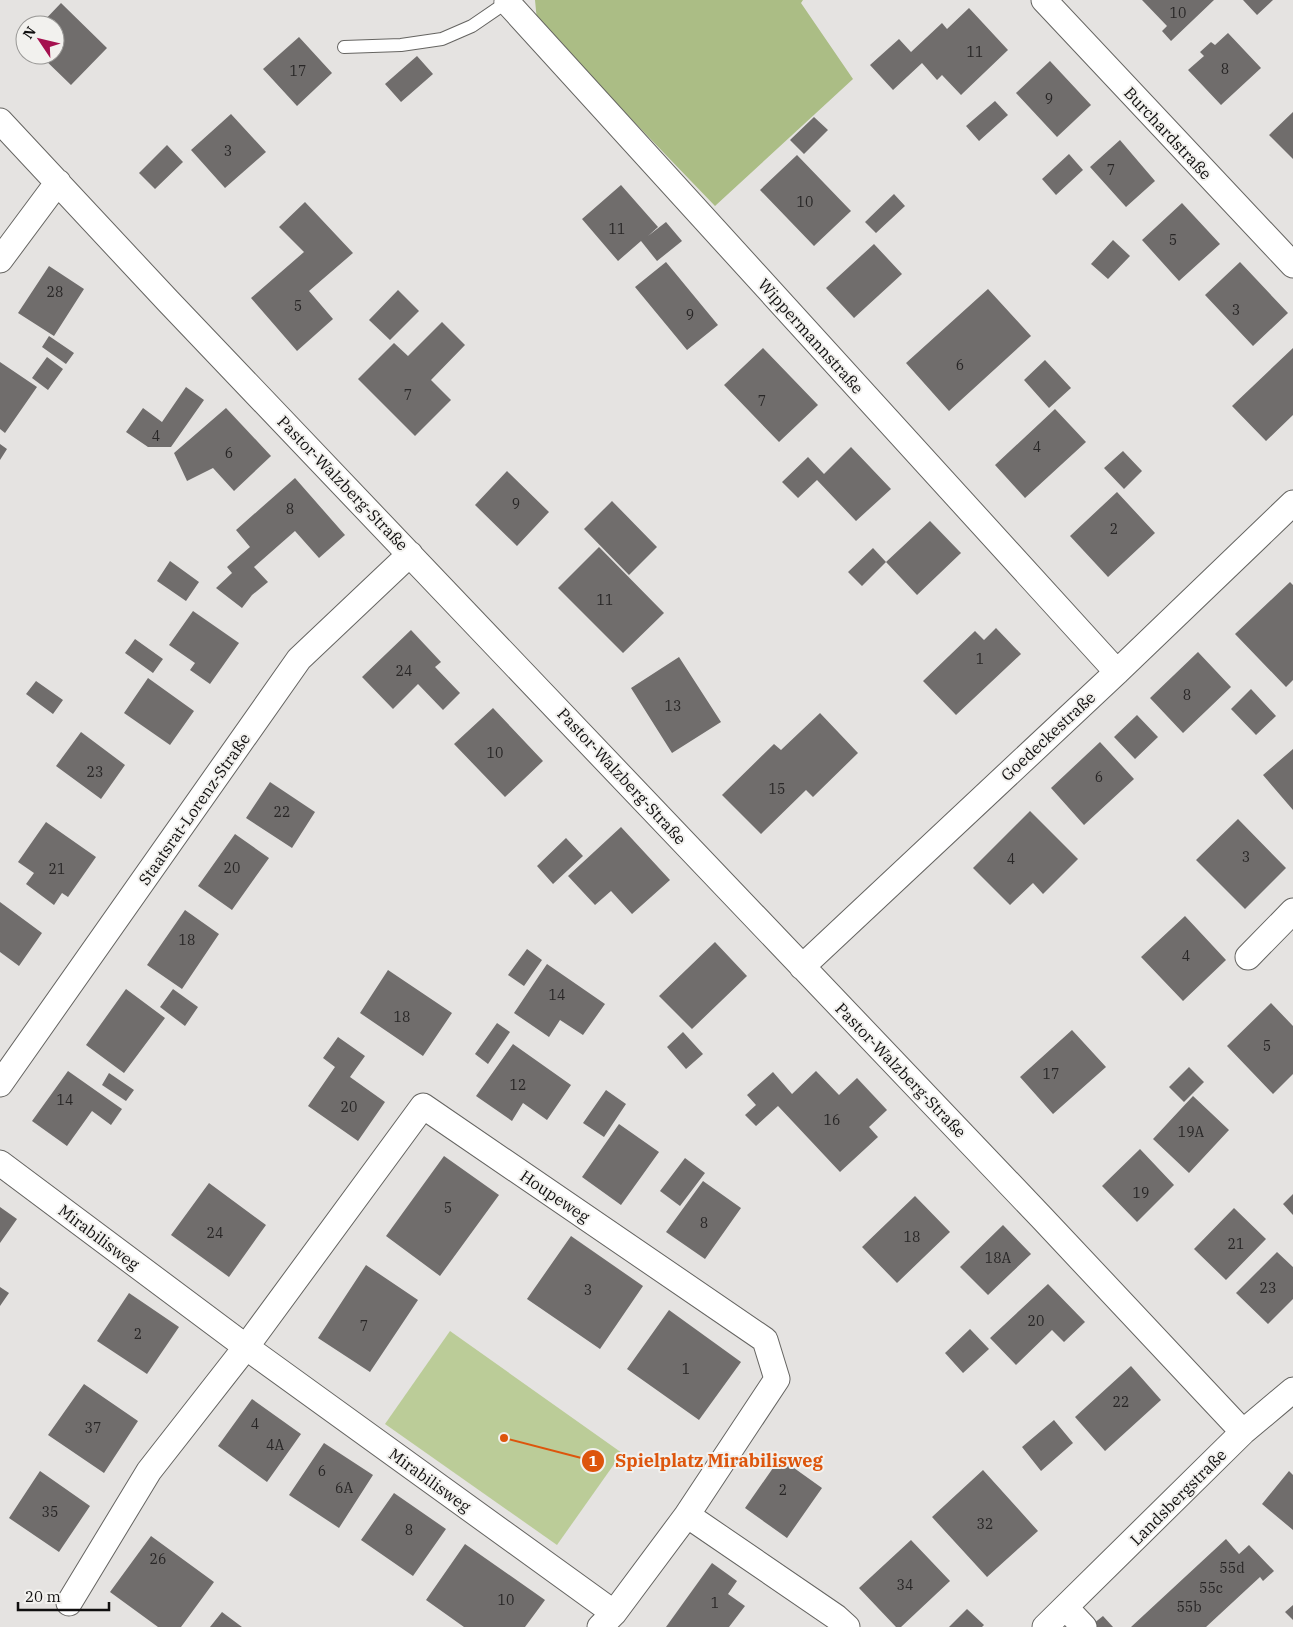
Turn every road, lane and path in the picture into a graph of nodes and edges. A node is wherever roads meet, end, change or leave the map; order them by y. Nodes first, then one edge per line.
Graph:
1 (1044, 0) edge
2 (508, 1) edge
3 (344, 47) dead end
4 (0, 121) edge
5 (58, 182) junction
6 (0, 260) edge
7 (1293, 265) edge
8 (1289, 514) edge
9 (410, 554) junction
10 (1117, 672) junction
11 (1293, 912) edge
12 (1248, 957) dead end
13 (802, 967) junction
14 (0, 1084) edge
15 (0, 1163) edge
16 (246, 1347) junction
17 (1293, 1390) edge
18 (1244, 1432) junction
19 (687, 1515) junction
20 (69, 1603) dead end
21 (1066, 1608) junction
22 (607, 1620) edge
23 (847, 1627) edge
24 (1046, 1627) edge
25 (1084, 1627) edge

1 - 7 street, Burchardstraße
2 - 3 lane
2 - 10 street, Wippermannstraße
4 - 5 street, Pastor-Walzberg-Straße
5 - 6 street
5 - 9 street, Pastor-Walzberg-Straße
8 - 10 street, Goedeckestraße
9 - 13 street, Pastor-Walzberg-Straße
9 - 14 street, Staatsrat-Lorenz-Straße
10 - 13 street, Goedeckestraße
11 - 12 street
13 - 18 street, Pastor-Walzberg-Straße
15 - 16 street, Mirabilisweg
16 - 19 street, Houpeweg
16 - 20 street
16 - 22 street, Mirabilisweg
17 - 18 street, Landsbergstraße
18 - 21 street, Landsbergstraße
19 - 22 street, Mirabilisweg
19 - 23 street
21 - 24 street, Landsbergstraße
21 - 25 street

